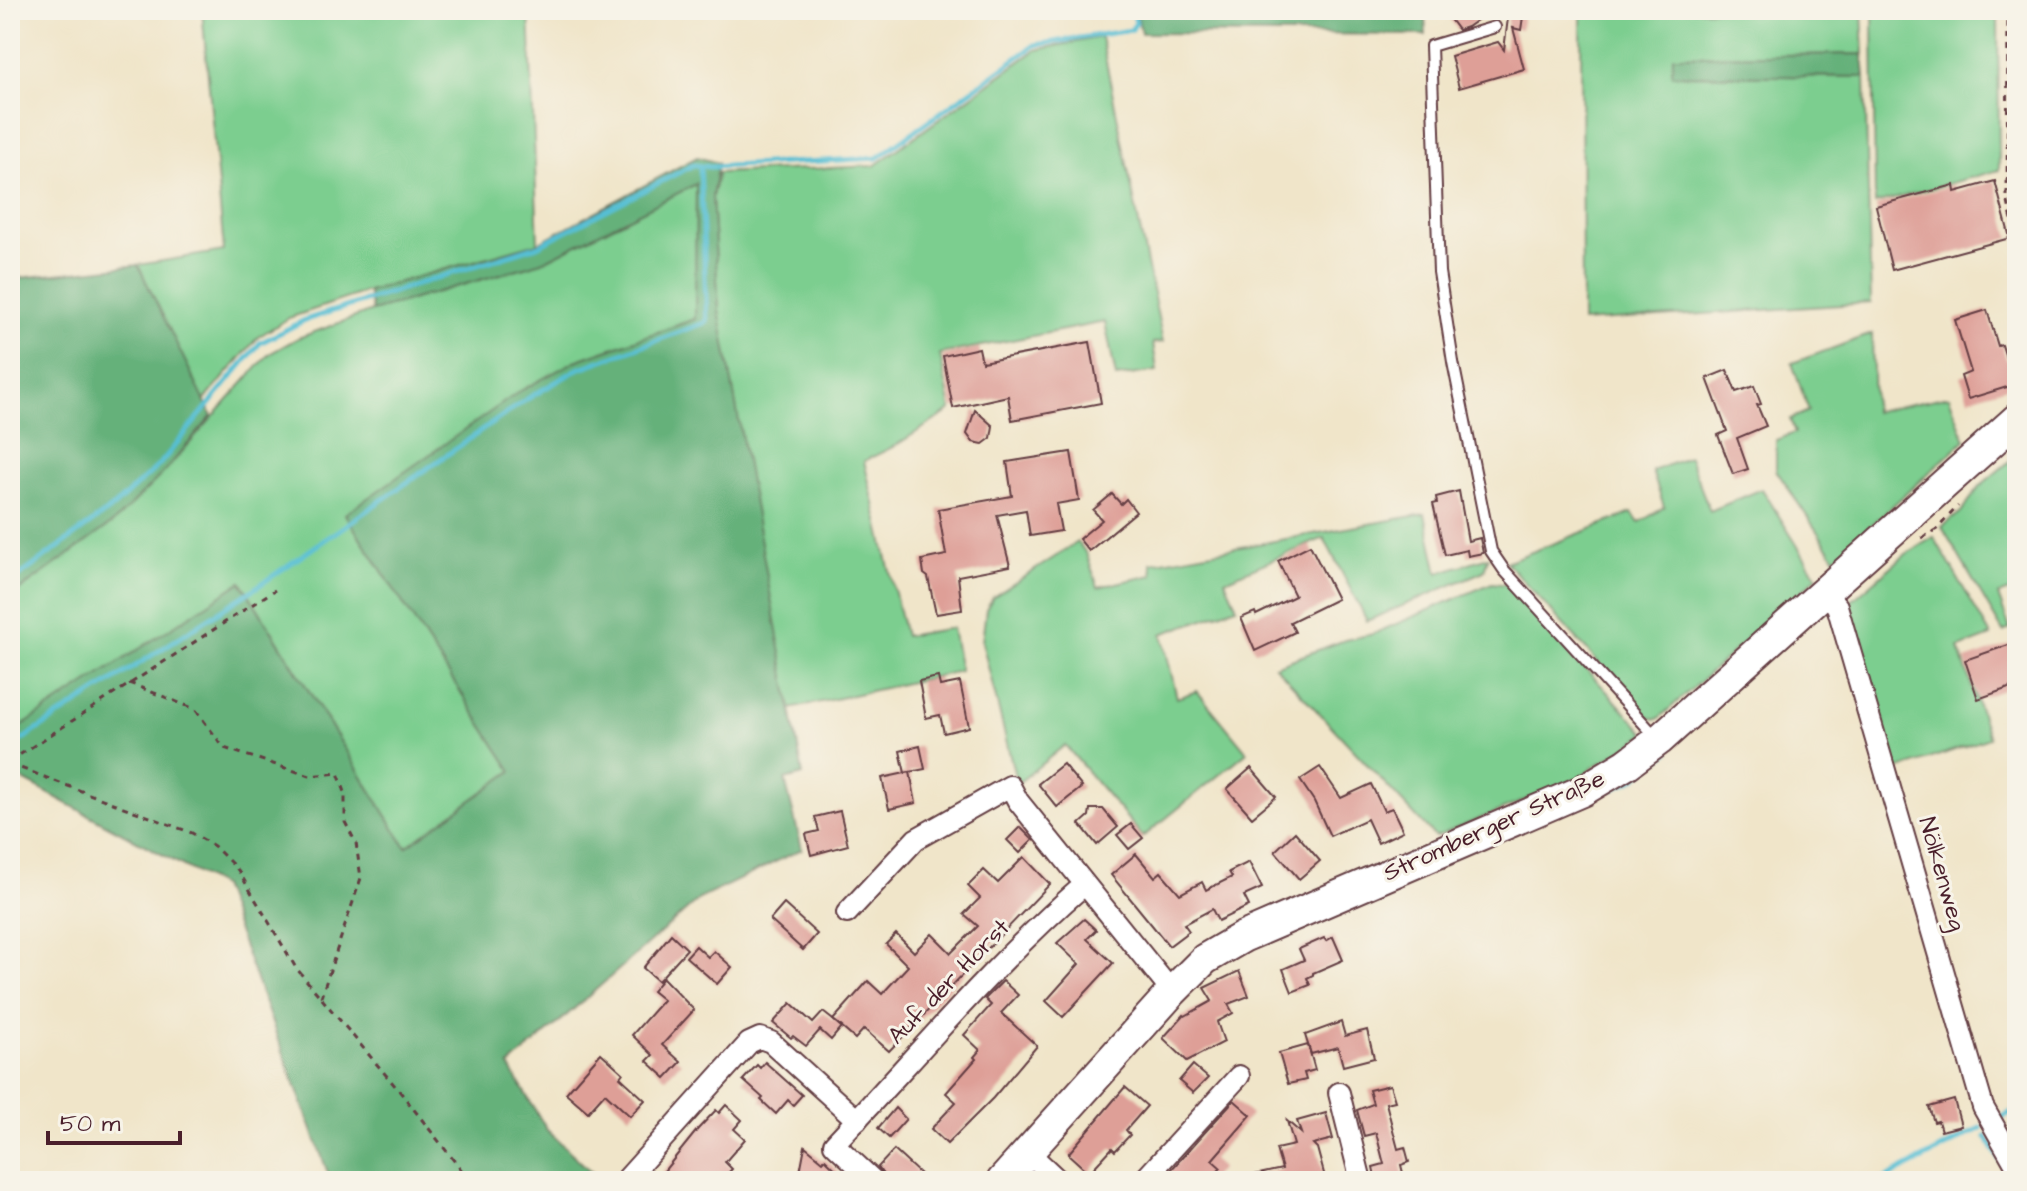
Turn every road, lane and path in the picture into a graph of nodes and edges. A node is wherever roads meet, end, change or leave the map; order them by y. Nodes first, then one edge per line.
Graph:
1 (2008, 10) edge
2 (1495, 27) dead end
3 (2017, 242) edge
4 (2017, 419) edge
5 (275, 590) dead end
6 (1824, 592) junction
7 (129, 683) junction
8 (1659, 740) junction
9 (10, 762) edge
10 (1084, 885) junction
11 (847, 913) dead end
12 (1172, 992) junction
13 (321, 998) junction
14 (1239, 1076) dead end
15 (1339, 1093) dead end
16 (857, 1120) junction
17 (1028, 1152) junction
18 (2017, 1167) edge
19 (470, 1181) edge
20 (625, 1181) edge
21 (874, 1181) edge
22 (1002, 1181) edge
23 (1059, 1181) edge
24 (1143, 1181) edge
25 (1361, 1181) edge

1 - 3 path
2 - 8 lane
4 - 6 main road, Stromberger Straße
5 - 7 path
6 - 8 main road, Stromberger Straße
6 - 18 street, Nölkenweg
7 - 9 path
7 - 13 path
8 - 12 main road, Stromberger Straße
9 - 13 path
10 - 11 street
10 - 12 street
10 - 16 street, Auf der Horst
12 - 17 main road, Stromberger Straße
13 - 19 path
14 - 24 street
15 - 25 street
16 - 20 street
16 - 21 street, Auf der Horst
17 - 22 main road, Stromberger Straße
17 - 23 street

